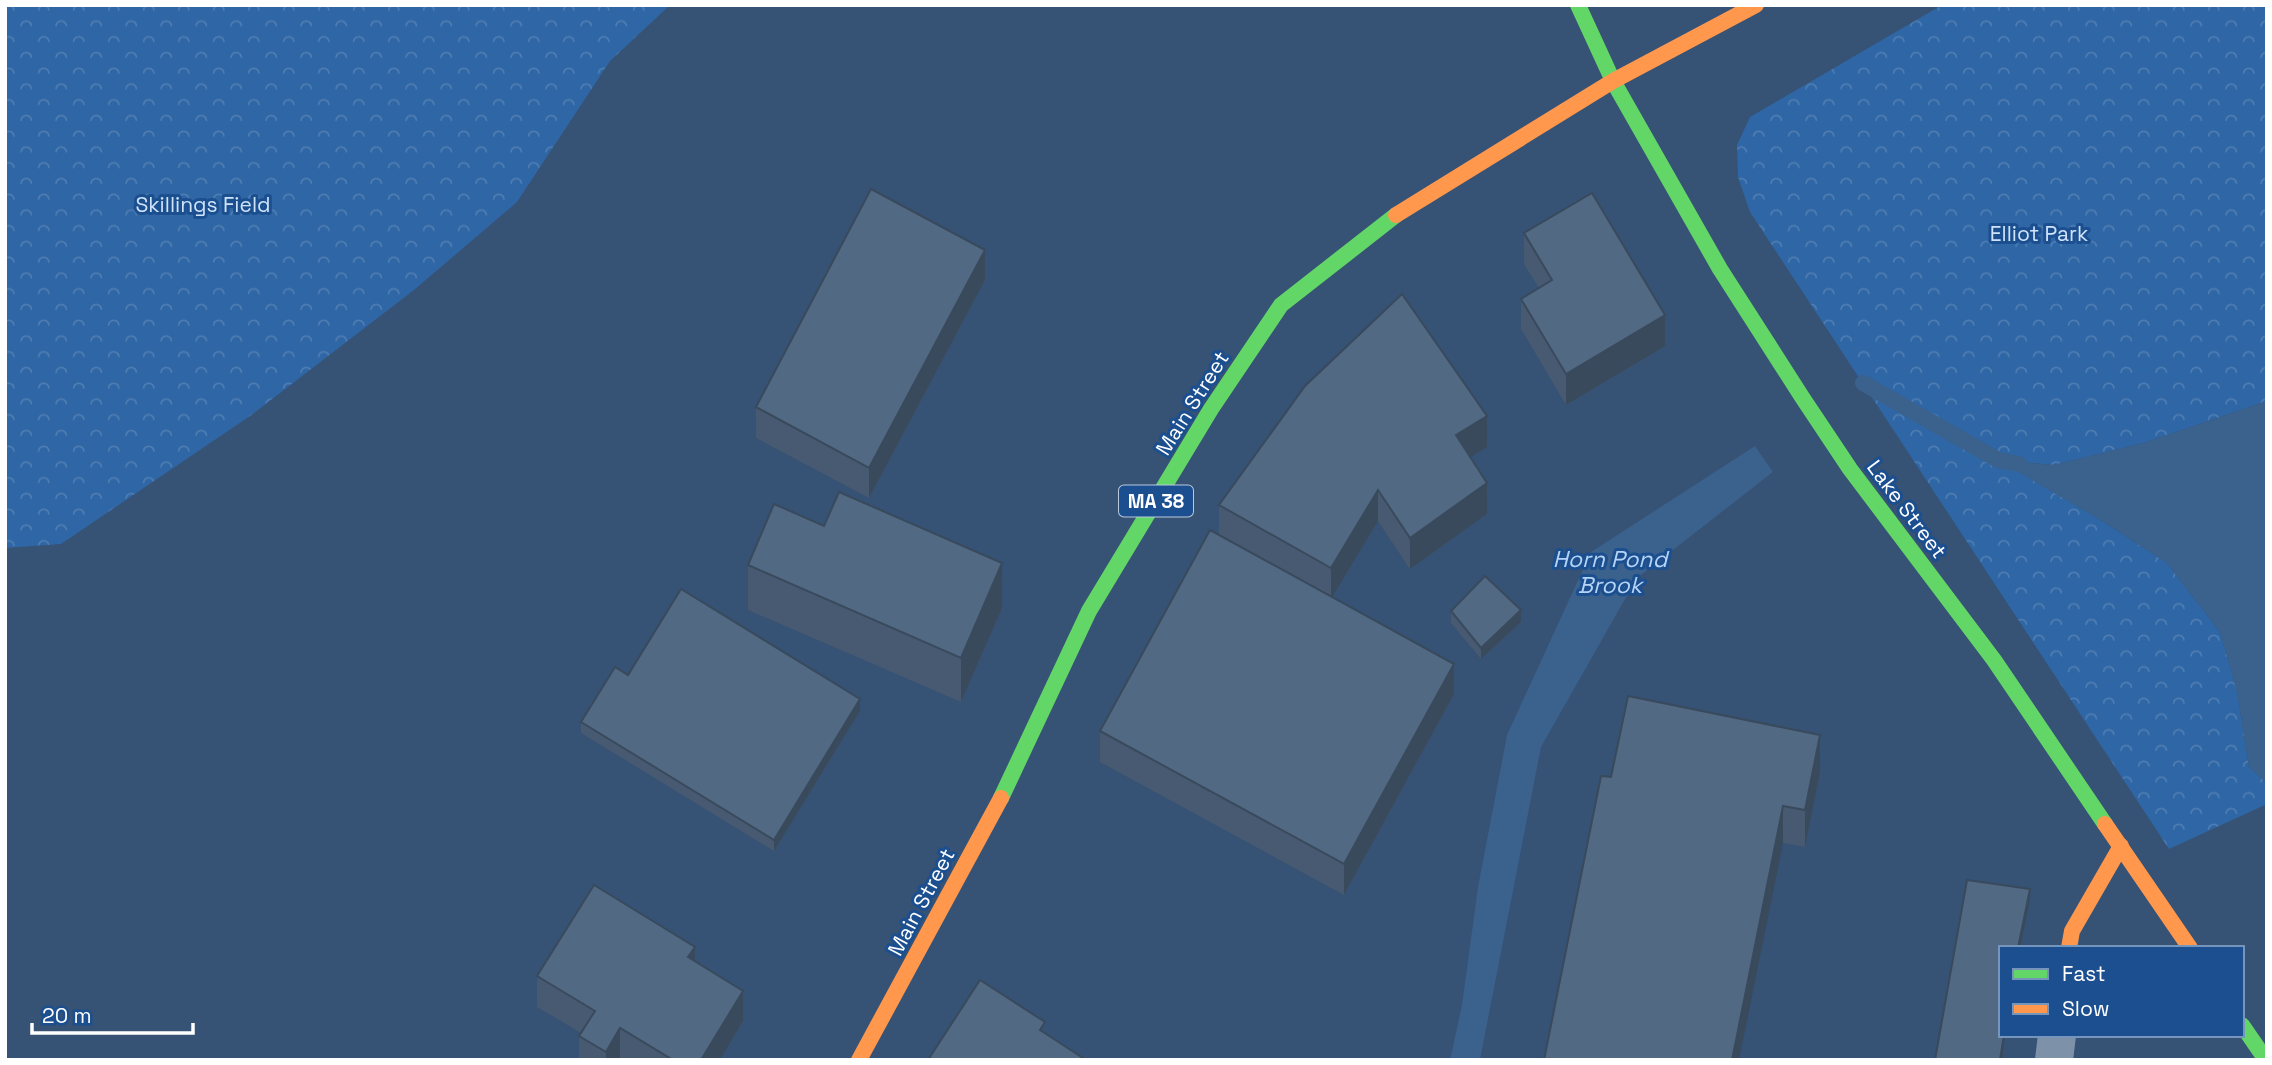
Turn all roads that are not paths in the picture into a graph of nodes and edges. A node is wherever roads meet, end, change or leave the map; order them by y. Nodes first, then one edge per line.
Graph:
1 (1578, 5) edge
2 (1756, 5) edge
3 (1612, 81) junction
4 (2121, 846) junction
5 (2069, 946) edge
6 (2189, 946) edge
7 (2244, 1027) edge
8 (2057, 1037) edge
9 (859, 1060) edge
10 (2054, 1060) edge
11 (2266, 1060) edge

1 - 3 main road, Lake Street
2 - 3 main road, Main Street
3 - 4 main road, Lake Street
3 - 9 main road, Main Street / MA 38
4 - 5 main road
4 - 6 main road, Lake Street
7 - 11 main road
8 - 10 street

